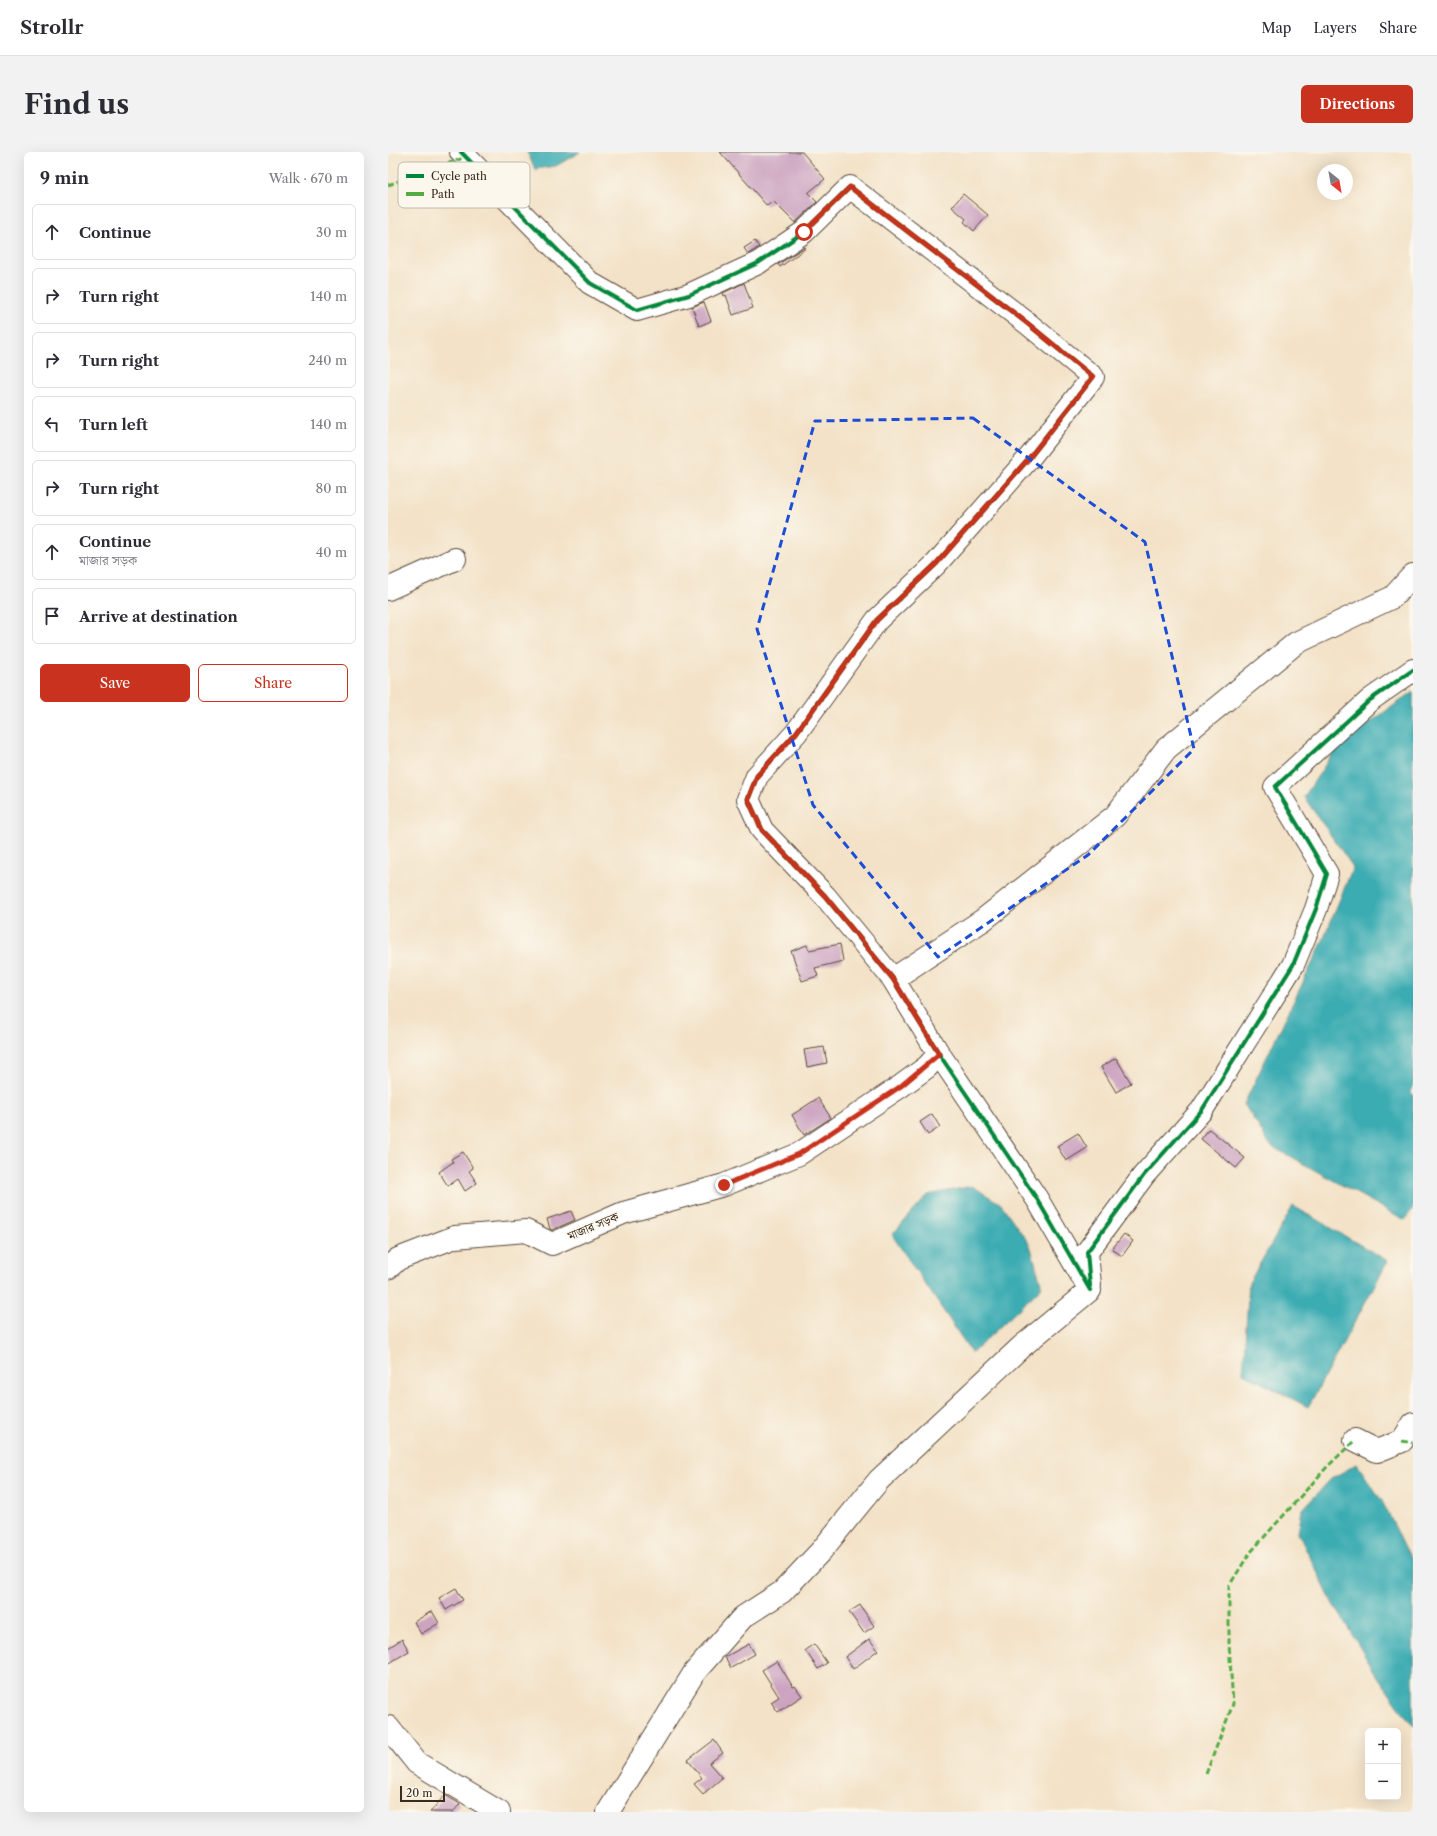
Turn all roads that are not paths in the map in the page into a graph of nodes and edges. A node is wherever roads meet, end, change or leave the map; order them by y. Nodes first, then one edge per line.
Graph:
1 (460, 152) edge
2 (470, 162) edge
3 (516, 208) edge
4 (455, 559) dead end
5 (1413, 575) edge
6 (388, 589) edge
7 (1413, 670) edge
8 (893, 979) junction
9 (939, 1054) junction
10 (388, 1268) edge
11 (1090, 1290) junction
12 (1413, 1424) edge
13 (1355, 1440) dead end
14 (388, 1728) edge
15 (499, 1812) edge
16 (608, 1812) edge

1 - 2 street
3 - 8 street
4 - 6 street
5 - 8 street
7 - 11 street
8 - 9 street
9 - 10 street, মাজার সড়ক
9 - 11 street
11 - 16 street
12 - 13 street
14 - 15 street

